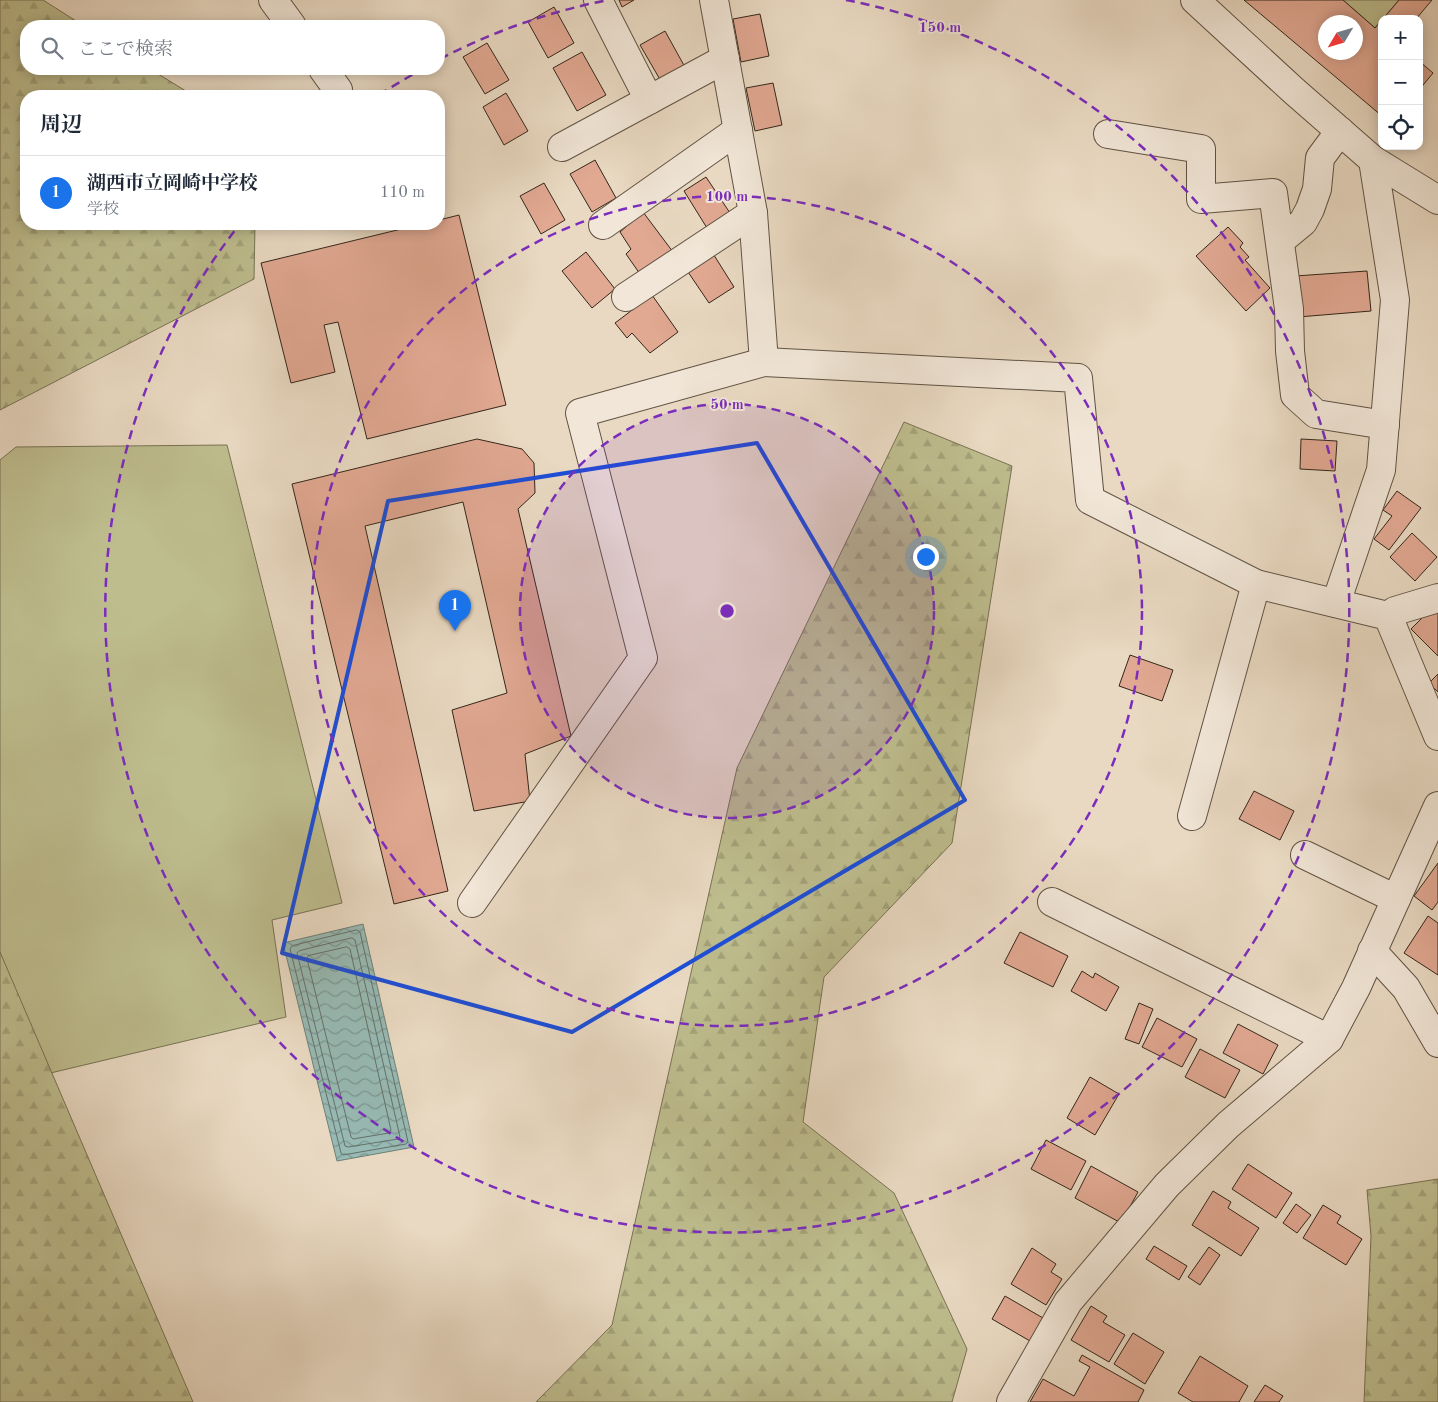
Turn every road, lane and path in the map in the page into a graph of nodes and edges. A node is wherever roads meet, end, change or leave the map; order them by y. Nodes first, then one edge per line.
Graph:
1 (273, 0) edge
2 (598, 0) edge
3 (714, 0) edge
4 (1196, 0) edge
5 (288, 20) edge
6 (725, 59) junction
7 (649, 100) junction
8 (738, 130) junction
9 (1340, 131) junction
10 (1108, 134) dead end
11 (562, 147) dead end
12 (1373, 160) junction
13 (1273, 193) junction
14 (1315, 196) junction
15 (1438, 200) edge
16 (753, 213) junction
17 (603, 225) dead end
18 (1280, 241) junction
19 (626, 297) dead end
20 (764, 362) junction
21 (1384, 425) junction
22 (1256, 584) junction
23 (1438, 598) edge
24 (1336, 603) junction
25 (1388, 616) junction
26 (1438, 736) edge
27 (1438, 806) edge
28 (1192, 816) dead end
29 (1305, 855) dead end
30 (1396, 899) junction
31 (1052, 902) dead end
32 (472, 903) dead end
33 (1372, 952) junction
34 (1329, 1039) junction
35 (1438, 1043) edge
36 (1011, 1402) edge

1 - 5 street
2 - 7 street
3 - 6 street
4 - 9 street
6 - 7 street
6 - 8 street
7 - 11 street
8 - 16 street
8 - 17 street
9 - 12 street
9 - 14 street
10 - 13 street
12 - 15 street
12 - 21 street
13 - 14 street
13 - 18 street
14 - 18 street
16 - 19 street
16 - 20 street
18 - 21 street
20 - 22 street
20 - 32 street
21 - 24 street
22 - 24 street
22 - 28 street
23 - 25 street
24 - 25 street
25 - 26 street
27 - 30 street
29 - 30 street
30 - 33 street
31 - 34 street
33 - 34 street
33 - 35 street
34 - 36 street

